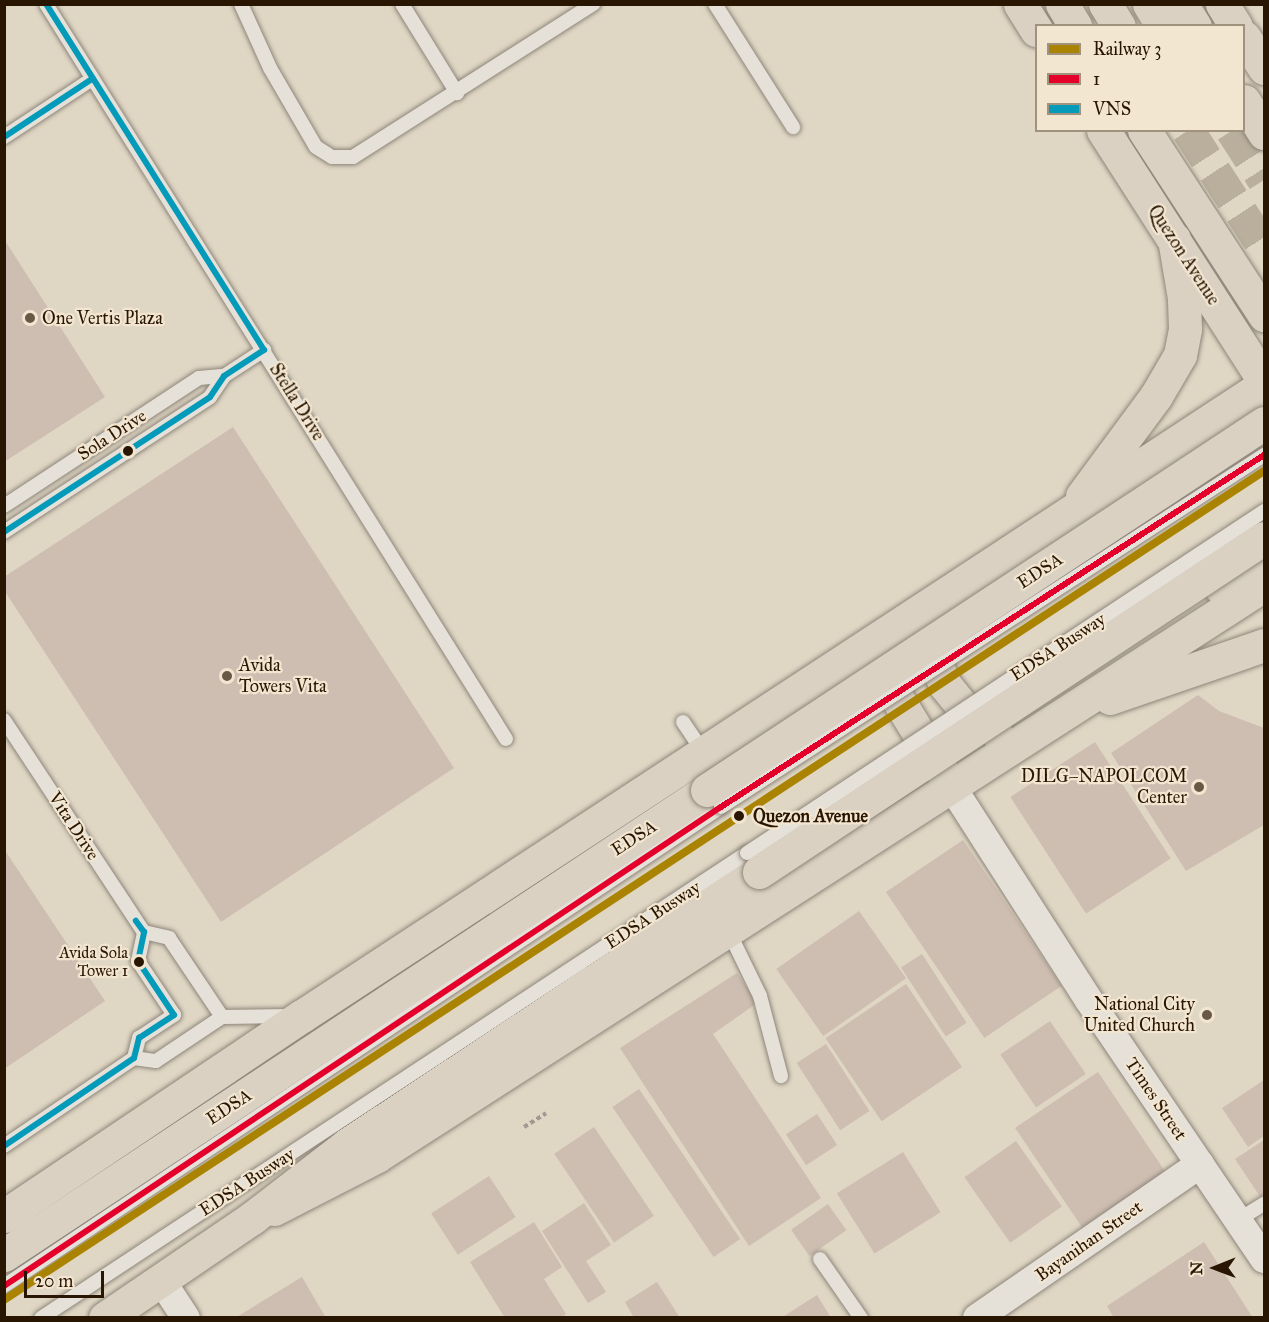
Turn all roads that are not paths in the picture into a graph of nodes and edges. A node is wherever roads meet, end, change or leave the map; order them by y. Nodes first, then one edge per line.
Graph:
1 (46, 4) edge
2 (241, 4) edge
3 (402, 4) edge
4 (593, 4) edge
5 (715, 4) edge
6 (1020, 4) edge
7 (1062, 4) edge
8 (1105, 4) edge
9 (1149, 4) edge
10 (1181, 4) edge
11 (1222, 4) edge
12 (1075, 24) edge
13 (1118, 24) edge
14 (1161, 24) edge
15 (1194, 24) edge
16 (1235, 24) edge
17 (1035, 28) edge
18 (1245, 39) edge
19 (1264, 68) edge
20 (92, 79) junction
21 (457, 93) junction
22 (1245, 103) edge
23 (793, 127) dead end
24 (1104, 132) edge
25 (1145, 132) edge
26 (1264, 133) edge
27 (4, 137) edge
28 (1174, 239) junction
29 (1264, 315) edge
30 (264, 350) junction
31 (224, 376) junction
32 (1264, 383) edge
33 (1264, 423) edge
34 (1264, 455) edge
35 (4, 506) edge
36 (1264, 511) edge
37 (1068, 515) junction
38 (4, 532) edge
39 (1264, 538) edge
40 (1264, 558) edge
41 (1264, 585) edge
42 (941, 600) junction
43 (1264, 645) edge
44 (846, 662) junction
45 (1084, 702) junction
46 (4, 720) edge
47 (683, 722) dead end
48 (506, 739) dead end
49 (1028, 739) junction
50 (704, 753) junction
51 (952, 787) junction
52 (714, 799) junction
53 (753, 862) junction
54 (727, 928) junction
55 (144, 932) junction
56 (302, 1016) junction
57 (222, 1017) junction
58 (134, 1058) junction
59 (781, 1076) dead end
60 (4, 1146) edge
61 (1200, 1164) junction
62 (1264, 1204) edge
63 (4, 1216) edge
64 (252, 1218) junction
65 (1238, 1220) junction
66 (4, 1255) edge
67 (820, 1259) dead end
68 (1264, 1259) edge
69 (161, 1280) junction
70 (4, 1286) edge
71 (40, 1317) edge
72 (105, 1317) edge
73 (186, 1317) edge
74 (861, 1317) edge
75 (977, 1317) edge

1 - 20 lane, Stella Drive
2 - 21 lane
3 - 21 lane
4 - 21 lane
5 - 23 lane
6 - 17 main road
7 - 12 main road
8 - 13 main road
9 - 14 main road
10 - 15 main road
11 - 16 main road
18 - 19 main road
20 - 27 lane
20 - 30 lane, Stella Drive
22 - 26 main road
24 - 28 main road, Quezon Avenue
25 - 29 main road, Quezon Avenue
28 - 32 main road, Quezon Avenue
28 - 37 main road
30 - 31 lane, Sola Drive
30 - 48 lane, Stella Drive
31 - 35 lane, Sola Drive
31 - 38 lane, Sola Drive
32 - 37 main road, EDSA
33 - 52 main road, EDSA, bridge
34 - 52 lane, bridge
36 - 53 lane, EDSA Busway, bridge
37 - 42 main road, EDSA
39 - 53 main road, bridge
40 - 45 main road
41 - 45 main road
42 - 44 main road, EDSA
42 - 49 main road
43 - 45 main road
44 - 50 main road, EDSA
44 - 51 main road
45 - 49 main road
46 - 55 lane, Vita Drive
47 - 50 lane
49 - 51 main road
50 - 56 main road, EDSA
51 - 54 main road
51 - 61 street, Times Street
52 - 66 main road, EDSA
52 - 70 lane
53 - 64 main road
53 - 71 lane, EDSA Busway
54 - 59 lane
54 - 64 main road
55 - 57 lane
55 - 58 lane
56 - 57 lane
56 - 63 main road, EDSA
57 - 58 lane
58 - 60 lane
61 - 65 street, Times Street
61 - 75 street, Bayanihan Street
62 - 65 lane
64 - 69 main road
65 - 68 street, Times Street
67 - 74 lane
69 - 72 main road
69 - 73 street

